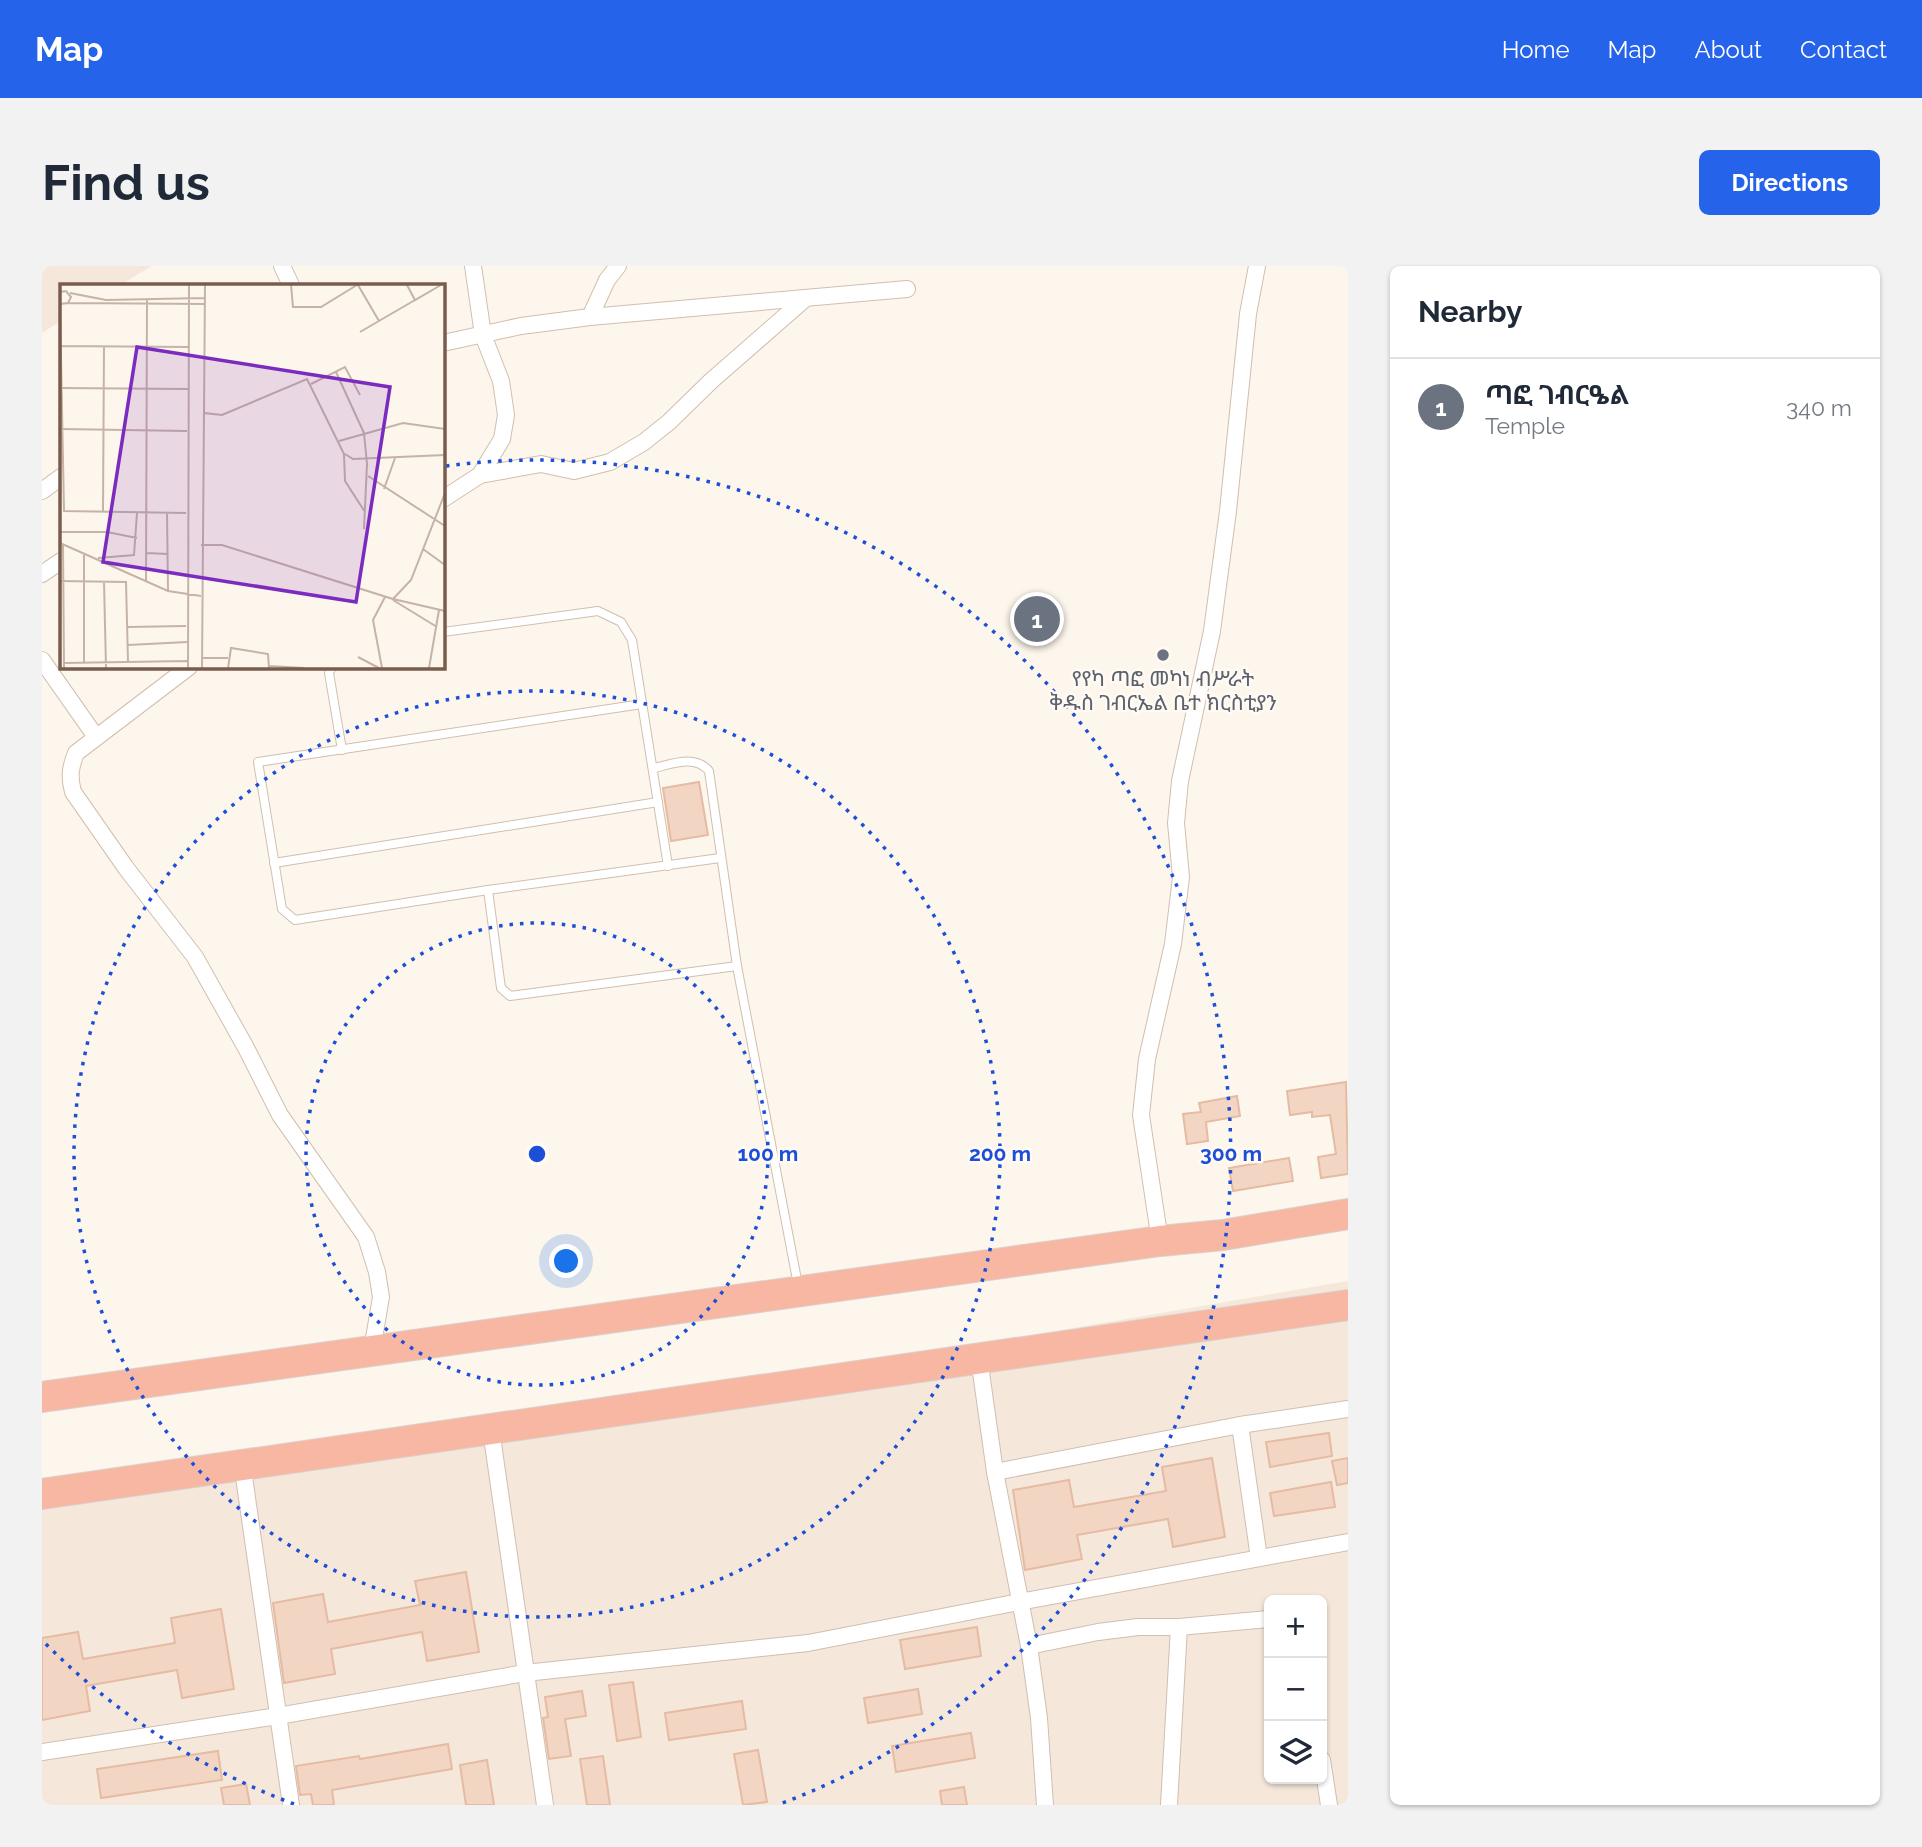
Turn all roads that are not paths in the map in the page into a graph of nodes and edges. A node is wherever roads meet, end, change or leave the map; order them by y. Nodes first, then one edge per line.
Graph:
1 (282, 266) edge
2 (473, 266) edge
3 (618, 266) edge
4 (1256, 266) edge
5 (291, 284) edge
6 (907, 289) dead end
7 (806, 298) junction
8 (590, 317) junction
9 (483, 335) junction
10 (444, 343) edge
11 (480, 475) junction
12 (60, 478) edge
13 (42, 491) edge
14 (444, 498) edge
15 (60, 562) edge
16 (42, 574) edge
17 (444, 632) edge
18 (42, 660) edge
19 (188, 668) edge
20 (332, 668) edge
21 (642, 704) junction
22 (96, 737) junction
23 (342, 750) junction
24 (654, 768) junction
25 (658, 802) junction
26 (720, 858) junction
27 (274, 863) junction
28 (668, 866) junction
29 (488, 890) junction
30 (737, 966) junction
31 (1348, 1213) edge
32 (1160, 1241) junction
33 (800, 1291) junction
34 (1348, 1305) edge
35 (372, 1350) junction
36 (979, 1358) junction
37 (42, 1397) edge
38 (1348, 1409) edge
39 (1240, 1425) junction
40 (491, 1430) junction
41 (242, 1463) junction
42 (995, 1472) junction
43 (42, 1494) edge
44 (1348, 1542) edge
45 (1259, 1558) junction
46 (1019, 1602) junction
47 (1264, 1619) edge
48 (1179, 1627) junction
49 (1029, 1646) junction
50 (525, 1673) junction
51 (278, 1716) junction
52 (42, 1752) edge
53 (1326, 1784) edge
54 (291, 1805) edge
55 (545, 1805) edge
56 (1045, 1805) edge
57 (1169, 1805) edge
58 (1329, 1805) edge

1 - 5 street
2 - 9 street
3 - 8 street
4 - 32 street
6 - 7 street
7 - 8 street
7 - 11 street
8 - 9 street
9 - 10 street
9 - 11 street
11 - 14 street
12 - 13 street
15 - 16 street
17 - 21 lane
18 - 22 street
19 - 22 street
20 - 23 lane
21 - 23 lane
21 - 24 lane
22 - 35 street
23 - 27 lane
24 - 25 lane
24 - 26 lane
25 - 27 lane
25 - 28 lane
26 - 28 lane
26 - 30 lane
27 - 29 lane
28 - 29 lane
29 - 30 lane
30 - 33 lane
31 - 32 highway
32 - 33 highway
33 - 35 highway
34 - 36 highway
35 - 37 highway
36 - 40 highway
36 - 42 street
38 - 39 street
39 - 42 street
39 - 45 street
40 - 41 highway
40 - 50 street
41 - 43 highway
41 - 51 street
42 - 46 street
44 - 45 street
45 - 46 street
46 - 49 street
46 - 50 street
47 - 48 street
48 - 49 street
48 - 57 street
49 - 56 street
50 - 51 street
50 - 55 street
51 - 52 street
51 - 54 street
53 - 58 street

